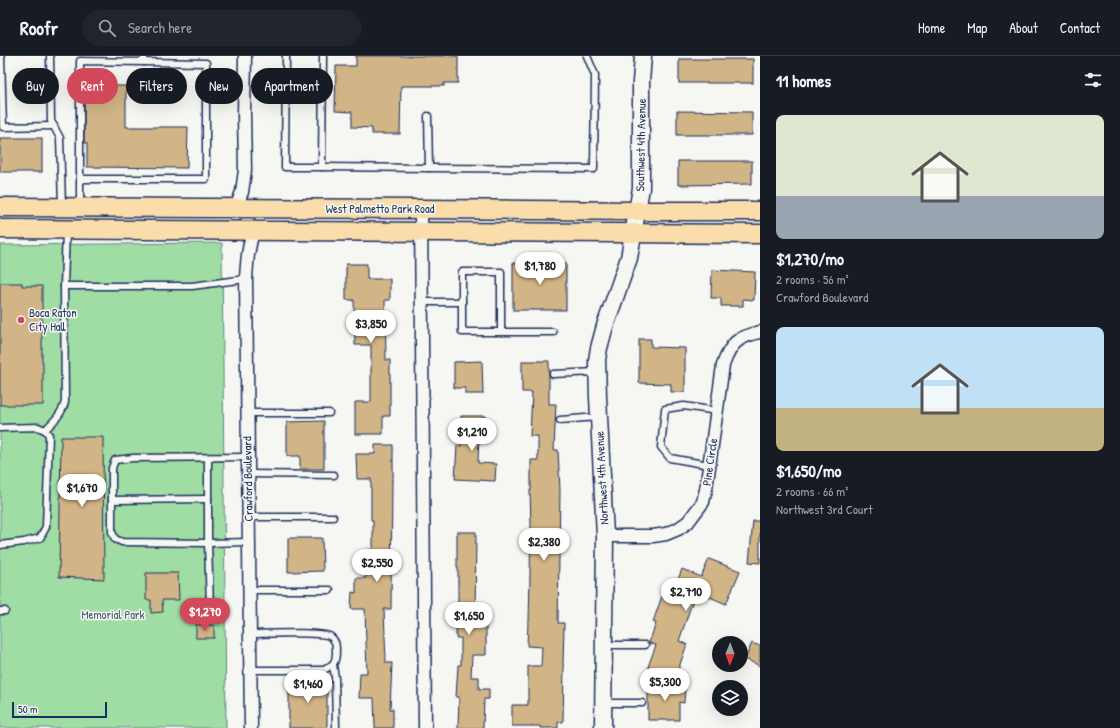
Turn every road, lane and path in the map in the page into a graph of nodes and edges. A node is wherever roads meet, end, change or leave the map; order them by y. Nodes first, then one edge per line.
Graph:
1 (1, 56) edge
2 (50, 56) edge
3 (245, 56) edge
4 (286, 56) edge
5 (323, 56) edge
6 (587, 56) edge
7 (643, 56) edge
8 (144, 59) edge
9 (428, 116) dead end
10 (54, 126) junction
11 (2, 128) edge
12 (322, 167) junction
13 (428, 168) junction
14 (80, 179) junction
15 (0, 207) edge
16 (62, 207) junction
17 (80, 208) junction
18 (236, 208) junction
19 (302, 209) junction
20 (421, 209) junction
21 (638, 211) junction
22 (760, 211) edge
23 (0, 229) edge
24 (66, 229) junction
25 (198, 230) junction
26 (254, 230) junction
27 (421, 231) junction
28 (634, 233) junction
29 (760, 234) edge
30 (246, 279) junction
31 (64, 286) junction
32 (421, 302) junction
33 (462, 302) junction
34 (501, 332) junction
35 (553, 332) dead end
36 (760, 332) edge
37 (596, 372) junction
38 (553, 374) dead end
39 (717, 411) junction
40 (247, 413) junction
41 (329, 413) dead end
42 (599, 416) junction
43 (560, 420) dead end
44 (0, 428) edge
45 (45, 430) junction
46 (248, 457) junction
47 (208, 458) junction
48 (709, 465) junction
49 (248, 474) junction
50 (334, 475) dead end
51 (208, 499) junction
52 (112, 500) junction
53 (249, 517) junction
54 (333, 518) dead end
55 (605, 536) junction
56 (249, 542) junction
57 (208, 543) junction
58 (0, 545) edge
59 (249, 590) junction
60 (330, 590) dead end
61 (210, 608) dead end
62 (250, 634) junction
63 (604, 645) junction
64 (645, 645) dead end
65 (333, 665) junction
66 (250, 670) junction
67 (642, 703) dead end
68 (603, 704) junction
69 (251, 728) edge
70 (336, 728) edge
71 (425, 728) edge
72 (603, 728) edge

1 - 11 lane
2 - 10 lane
3 - 18 street
4 - 12 lane
5 - 12 lane
6 - 13 lane
7 - 21 street, Southwest 4th Avenue
8 - 14 lane
8 - 14 lane
9 - 13 lane
10 - 11 lane
10 - 16 lane
12 - 13 lane
14 - 17 lane
15 - 16 main road, West Palmetto Park Road
16 - 17 main road, West Palmetto Park Road
17 - 18 main road, West Palmetto Park Road
18 - 19 main road, West Palmetto Park Road
18 - 25 main road
19 - 20 main road, West Palmetto Park Road
19 - 26 main road
20 - 21 main road, West Palmetto Park Road
20 - 27 street
21 - 22 main road, West Palmetto Park Road
21 - 28 street, Southwest 4th Avenue
23 - 24 main road, West Palmetto Park Road
24 - 25 main road, West Palmetto Park Road
24 - 31 lane
25 - 26 main road, West Palmetto Park Road
26 - 27 main road, West Palmetto Park Road
26 - 30 street, Crawford Boulevard
27 - 28 main road, West Palmetto Park Road
27 - 32 street
28 - 29 main road, West Palmetto Park Road
28 - 37 street, Northwest 4th Avenue
30 - 31 lane
30 - 40 street, Crawford Boulevard
31 - 45 lane
32 - 33 lane
32 - 71 street
33 - 34 lane
33 - 34 lane
34 - 35 lane
36 - 39 street, Pine Circle
37 - 38 lane
37 - 42 street, Northwest 4th Avenue
39 - 48 street, Pine Circle
39 - 48 lane
40 - 41 lane
40 - 46 street, Crawford Boulevard
42 - 43 lane
42 - 55 street, Northwest 4th Avenue
44 - 45 lane
45 - 58 lane
46 - 47 lane
46 - 49 street, Crawford Boulevard
47 - 51 lane
47 - 52 lane
48 - 55 street, Pine Circle
49 - 50 lane
49 - 53 street, Crawford Boulevard
51 - 52 lane
51 - 57 lane
52 - 57 lane
53 - 54 lane
53 - 56 street, Crawford Boulevard
55 - 63 street, Northwest 4th Avenue
56 - 57 lane
56 - 59 street, Crawford Boulevard
57 - 61 lane
59 - 60 lane
59 - 62 street, Crawford Boulevard
62 - 65 lane
62 - 66 street, Crawford Boulevard
63 - 64 lane
63 - 68 street, Northwest 4th Avenue
65 - 66 lane
65 - 70 lane
66 - 69 street, Crawford Boulevard
67 - 68 lane
68 - 72 street, Northwest 4th Avenue

